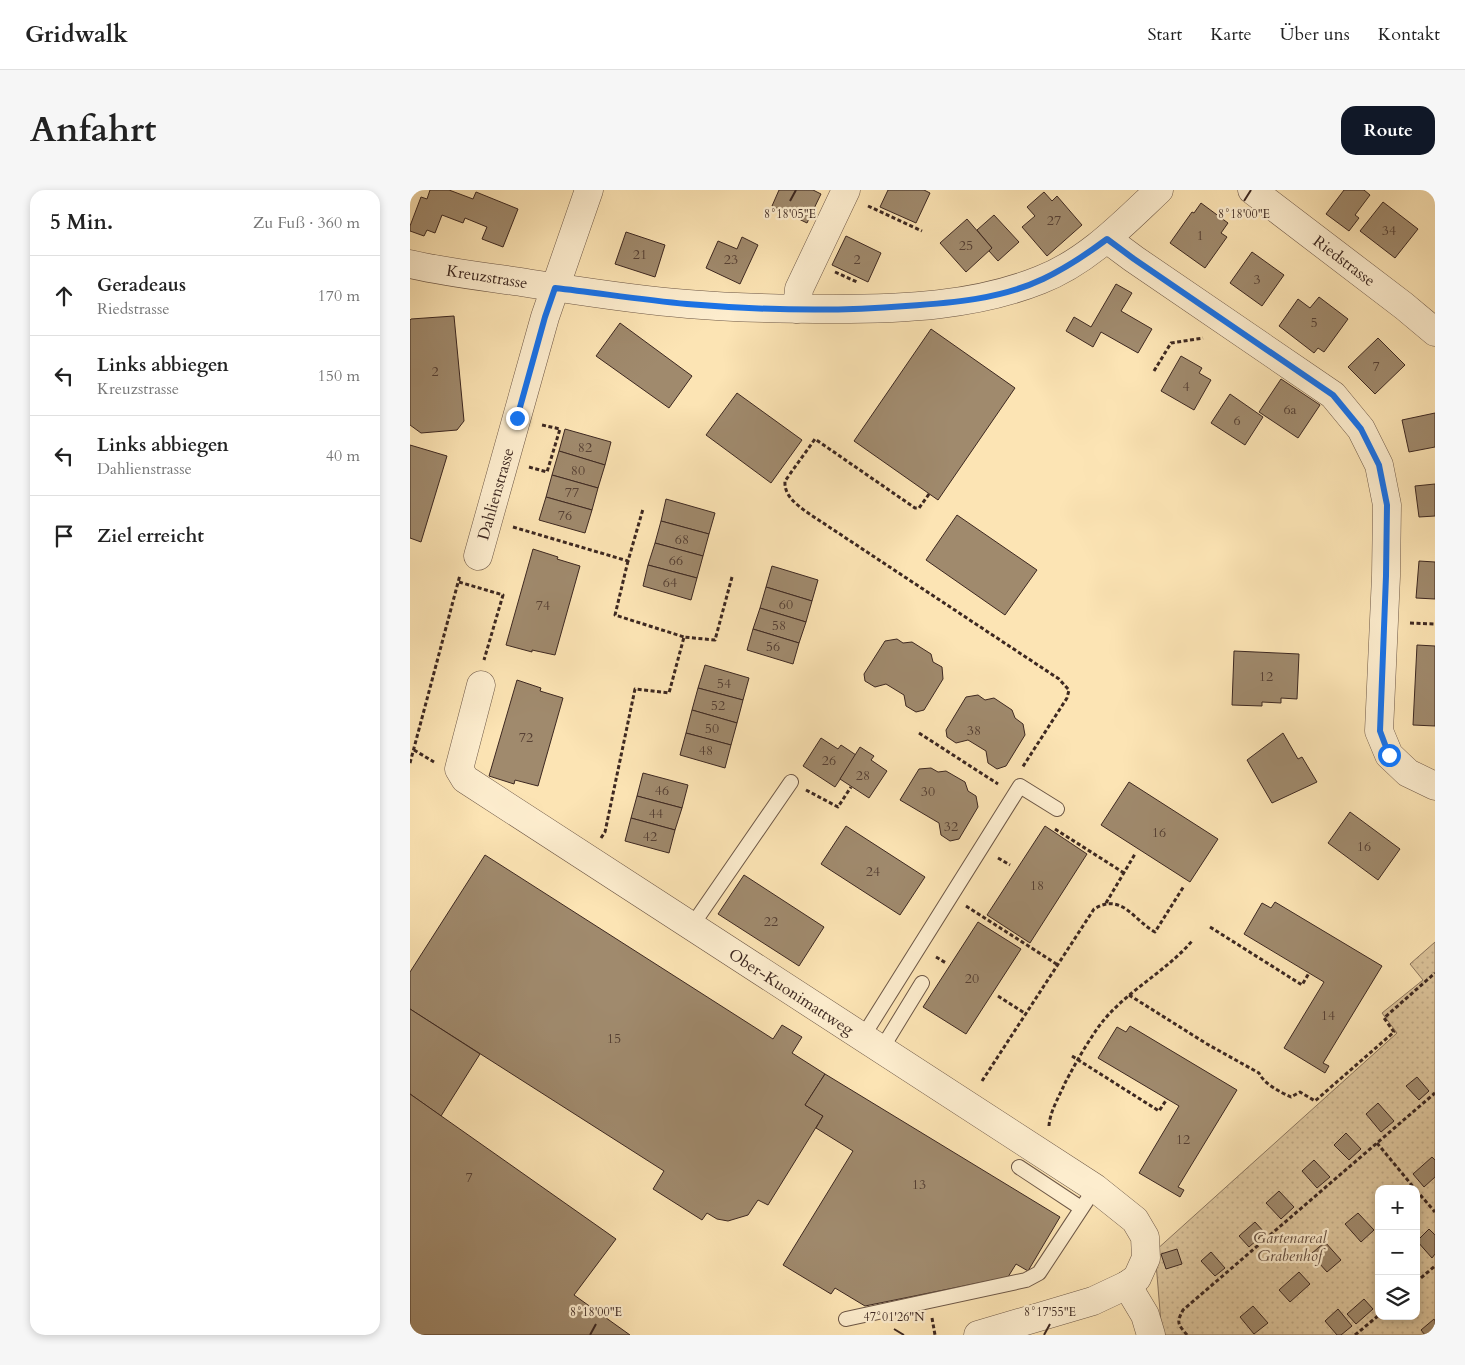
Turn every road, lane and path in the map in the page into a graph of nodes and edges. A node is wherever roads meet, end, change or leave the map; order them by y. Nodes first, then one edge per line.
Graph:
1 (589, 190) edge
2 (1159, 190) edge
3 (1252, 190) edge
4 (845, 192) edge
5 (922, 231) dead end
6 (1107, 239) junction
7 (813, 261) junction
8 (410, 264) edge
9 (862, 284) dead end
10 (555, 288) junction
11 (797, 309) junction
12 (1435, 332) edge
13 (1210, 337) dead end
14 (1154, 371) dead end
15 (517, 418) junction
16 (506, 460) junction
17 (929, 494) dead end
18 (642, 508) dead end
19 (489, 520) junction
20 (628, 561) junction
21 (470, 562) joint
22 (732, 577) dead end
23 (459, 582) junction
24 (684, 637) junction
25 (482, 686) joint
26 (919, 733) dead end
27 (410, 763) edge
28 (791, 782) joint
29 (1435, 786) edge
30 (851, 787) dead end
31 (1009, 795) junction
32 (1057, 809) dead end
33 (1050, 825) dead end
34 (1136, 854) dead end
35 (996, 856) dead end
36 (585, 858) junction
37 (1010, 866) dead end
38 (1124, 873) junction
39 (1184, 886) dead end
40 (1105, 904) junction
41 (965, 905) dead end
42 (691, 927) junction
43 (1210, 927) dead end
44 (1192, 941) dead end
45 (1058, 965) junction
46 (1309, 973) dead end
47 (1435, 973) edge
48 (922, 983) dead end
49 (998, 996) dead end
50 (1129, 996) junction
51 (1026, 1014) junction
52 (871, 1044) junction
53 (1072, 1056) dead end
54 (1078, 1061) junction
55 (982, 1081) dead end
56 (1435, 1093) edge
57 (1166, 1099) dead end
58 (1049, 1131) dead end
59 (1377, 1143) junction
60 (1019, 1167) dead end
61 (1413, 1185) edge
62 (1420, 1194) edge
63 (1088, 1198) junction
64 (1435, 1212) edge
65 (1435, 1266) edge
66 (1420, 1279) edge
67 (1127, 1285) junction
68 (1375, 1318) edge
69 (846, 1319) dead end
70 (978, 1335) edge
71 (1151, 1335) edge
72 (1187, 1335) edge
73 (1355, 1335) edge

1 - 10 street, Dahlienstrasse
2 - 6 street, Kreuzstrasse
3 - 12 street, Riedstrasse
4 - 5 path
4 - 7 street
6 - 11 street, Kreuzstrasse
6 - 29 street
7 - 9 path
7 - 11 street
8 - 10 street, Kreuzstrasse
10 - 11 street, Kreuzstrasse
10 - 15 street, Dahlienstrasse
13 - 14 path
15 - 16 street, Dahlienstrasse
15 - 16 path
16 - 19 street, Dahlienstrasse
17 - 31 path
18 - 20 path
19 - 20 path
19 - 21 street, Dahlienstrasse
20 - 24 path
21 - 23 path
22 - 24 path
23 - 25 path
23 - 27 path
24 - 36 path
25 - 36 street, Ober-Kuonimattweg
26 - 31 path
28 - 30 path
28 - 42 lane
31 - 32 lane
31 - 52 lane
33 - 38 path
34 - 38 path
35 - 37 path
36 - 42 street, Ober-Kuonimattweg
38 - 40 path
39 - 40 path
40 - 45 path
41 - 45 path
42 - 52 street, Ober-Kuonimattweg
43 - 46 path
44 - 50 path
45 - 51 path
47 - 50 path
48 - 52 lane
49 - 51 path
50 - 54 path
51 - 55 path
52 - 63 street, Ober-Kuonimattweg
53 - 54 path
54 - 57 path
54 - 58 path
56 - 59 path
59 - 61 path
59 - 72 path
60 - 63 lane
62 - 64 path
63 - 67 street, Ober-Kuonimattweg
63 - 69 lane
65 - 66 path
67 - 70 street
67 - 71 street
68 - 73 path

